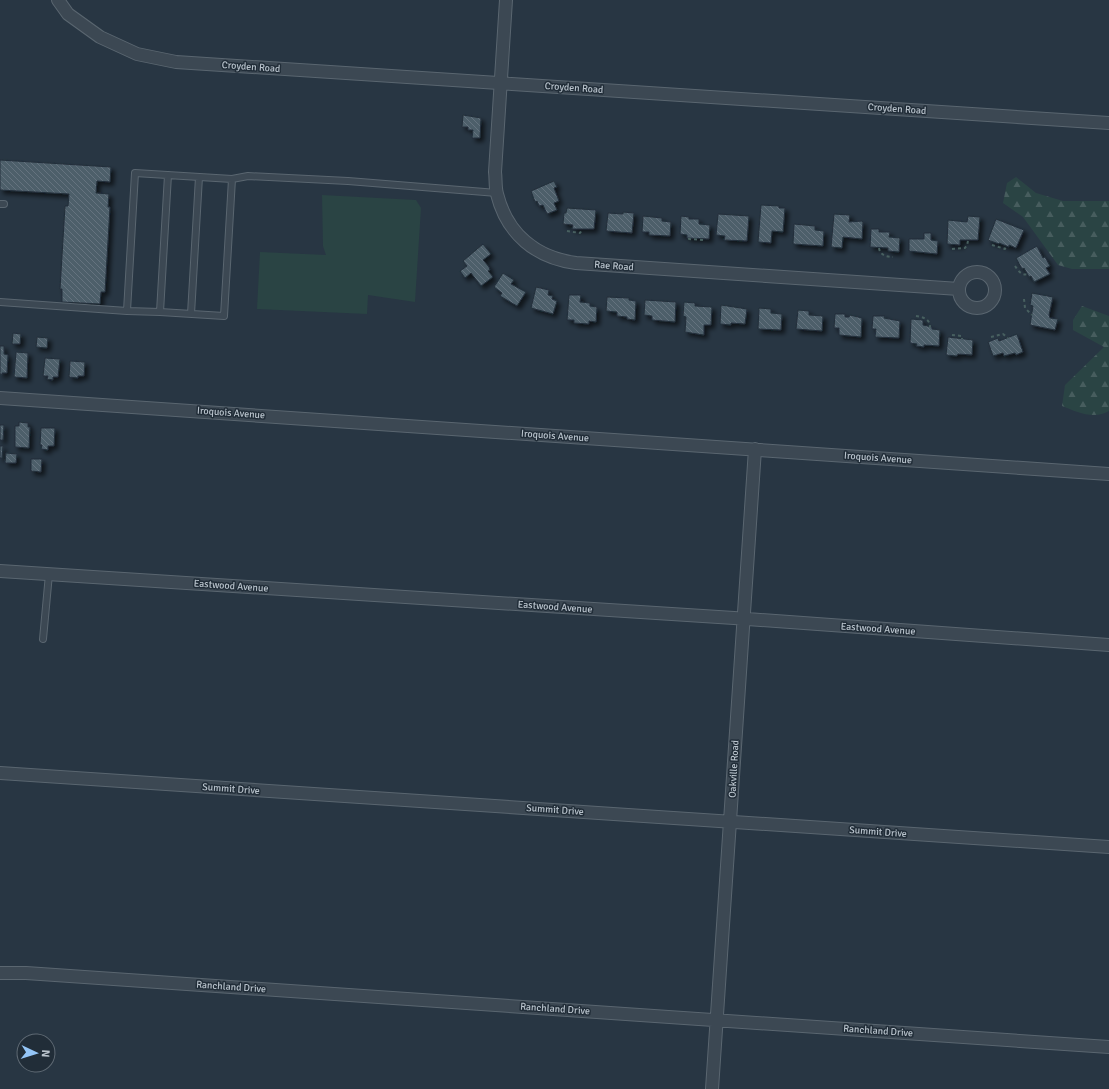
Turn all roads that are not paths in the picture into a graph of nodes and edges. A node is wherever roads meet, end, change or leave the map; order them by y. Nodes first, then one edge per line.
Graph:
1 (58, 0) edge
2 (506, 0) edge
3 (501, 83) junction
4 (1109, 123) edge
5 (168, 175) junction
6 (199, 177) junction
7 (232, 179) junction
8 (497, 192) junction
9 (959, 290) dead end
10 (0, 302) edge
11 (127, 311) junction
12 (160, 312) junction
13 (191, 314) junction
14 (0, 398) edge
15 (754, 449) junction
16 (1109, 474) edge
17 (0, 571) edge
18 (49, 574) junction
19 (743, 619) junction
20 (43, 639) dead end
21 (1109, 645) edge
22 (0, 773) edge
23 (730, 822) junction
24 (1109, 847) edge
25 (0, 972) edge
26 (717, 1020) junction
27 (1109, 1047) edge
28 (712, 1089) edge

1 - 3 street, Croyden Road
2 - 3 street, Rae Road
3 - 4 street, Croyden Road
3 - 8 street, Rae Road
5 - 6 lane
5 - 11 lane
5 - 12 lane
6 - 7 lane
6 - 13 lane
7 - 8 lane
7 - 13 lane
8 - 9 street, Rae Road
10 - 11 lane
11 - 12 lane
12 - 13 lane
14 - 15 street, Iroquois Avenue
15 - 16 street, Iroquois Avenue
15 - 19 street, Oakville Road
17 - 18 street, Eastwood Avenue
18 - 19 street, Eastwood Avenue
18 - 20 lane
19 - 21 street, Eastwood Avenue
19 - 23 street, Oakville Road
22 - 23 street, Summit Drive
23 - 24 street, Summit Drive
23 - 26 street, Oakville Road
25 - 26 street, Ranchland Drive
26 - 27 street, Ranchland Drive
26 - 28 street, Oakville Road

